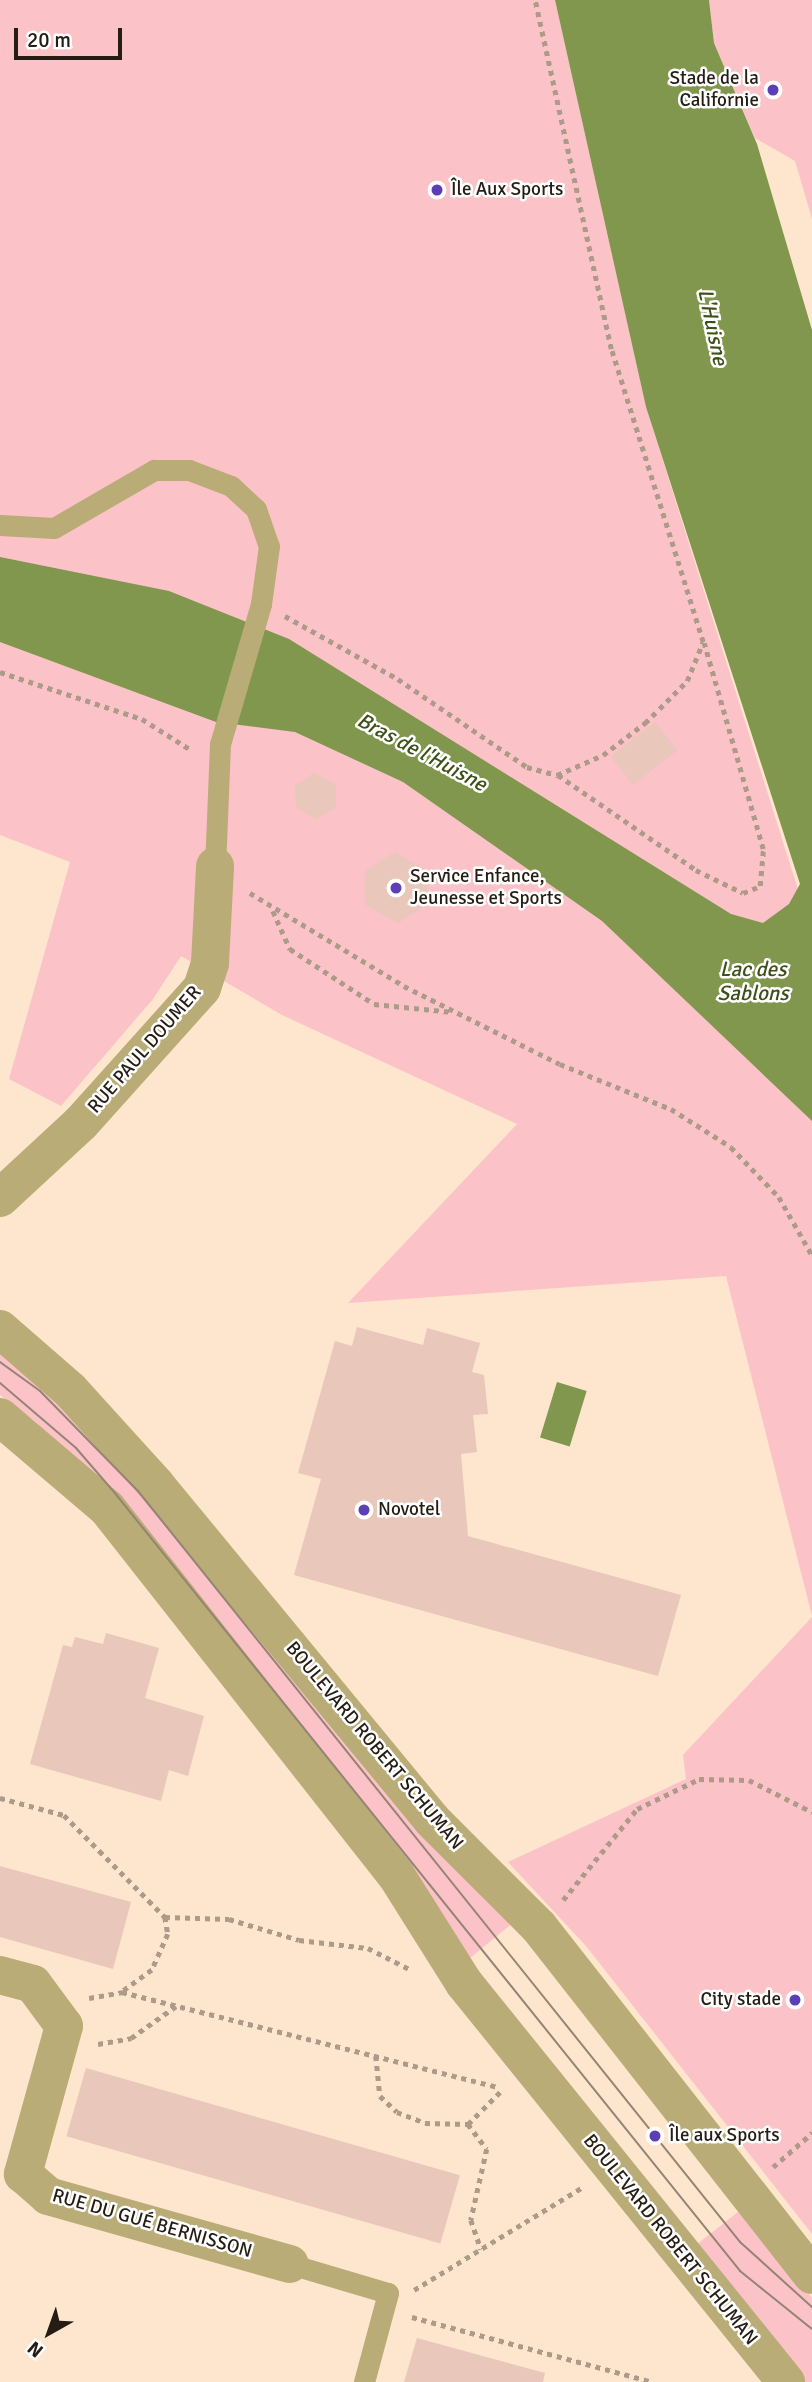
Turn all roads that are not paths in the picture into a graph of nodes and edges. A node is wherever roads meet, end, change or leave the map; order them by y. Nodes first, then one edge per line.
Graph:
1 (0, 525) edge
2 (215, 866) joint
3 (0, 1198) edge
4 (0, 1329) edge
5 (0, 1417) edge
6 (0, 1975) edge
7 (290, 2264) joint
8 (812, 2275) edge
9 (363, 2382) edge
10 (786, 2382) edge

1 - 2 lane
2 - 3 street, RUE PAUL DOUMER
4 - 8 street, BOULEVARD ROBERT SCHUMAN
5 - 10 street, BOULEVARD ROBERT SCHUMAN
6 - 7 street, RUE DU GUÉ BERNISSON
7 - 9 lane, RUE DU GUÉ BERNISSON

